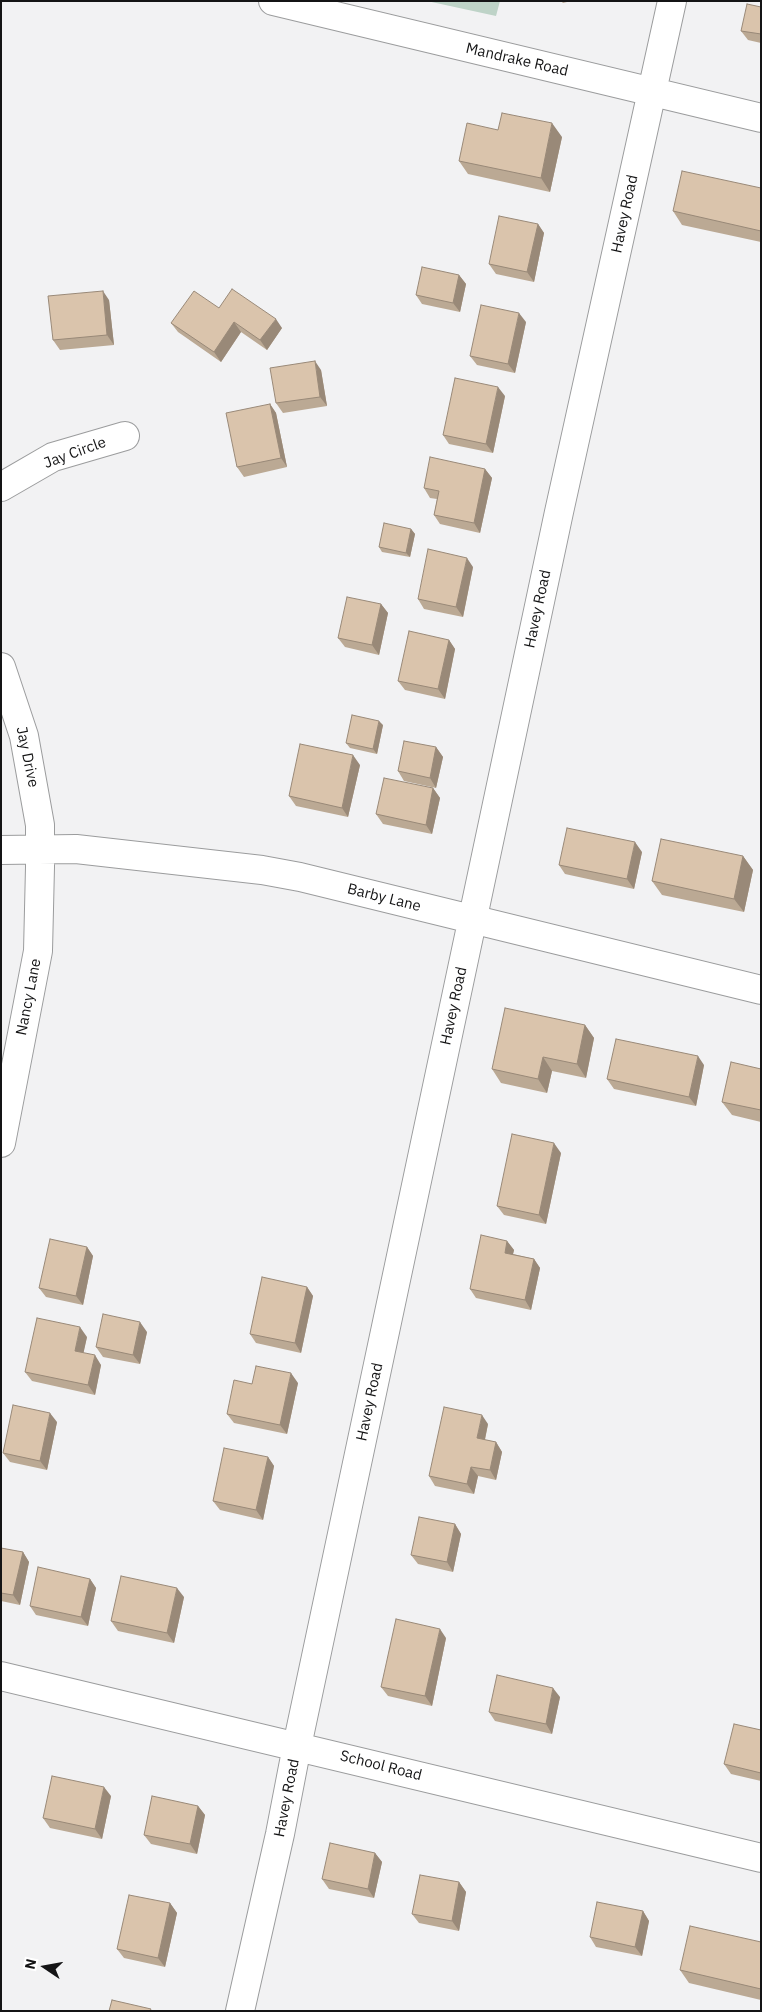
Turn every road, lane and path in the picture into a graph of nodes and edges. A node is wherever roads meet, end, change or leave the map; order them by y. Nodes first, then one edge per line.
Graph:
1 (273, 1) edge
2 (672, 1) edge
3 (652, 92) junction
4 (761, 118) edge
5 (125, 436) dead end
6 (1, 487) edge
7 (1, 667) edge
8 (1, 850) edge
9 (40, 850) junction
10 (472, 920) junction
11 (761, 990) edge
12 (1, 1143) edge
13 (1, 1676) edge
14 (297, 1746) junction
15 (761, 1858) edge
16 (240, 2011) edge

1 - 3 street, Mandrake Road
2 - 3 street, Havey Road
3 - 4 street, Mandrake Road
3 - 10 street, Havey Road
5 - 6 street, Jay Circle
7 - 9 street, Jay Drive
8 - 9 street, Barby Lane
9 - 10 street, Barby Lane
9 - 12 street, Nancy Lane
10 - 11 street, Barby Lane
10 - 14 street, Havey Road
13 - 14 street, School Road
14 - 15 street, School Road
14 - 16 street, Havey Road

